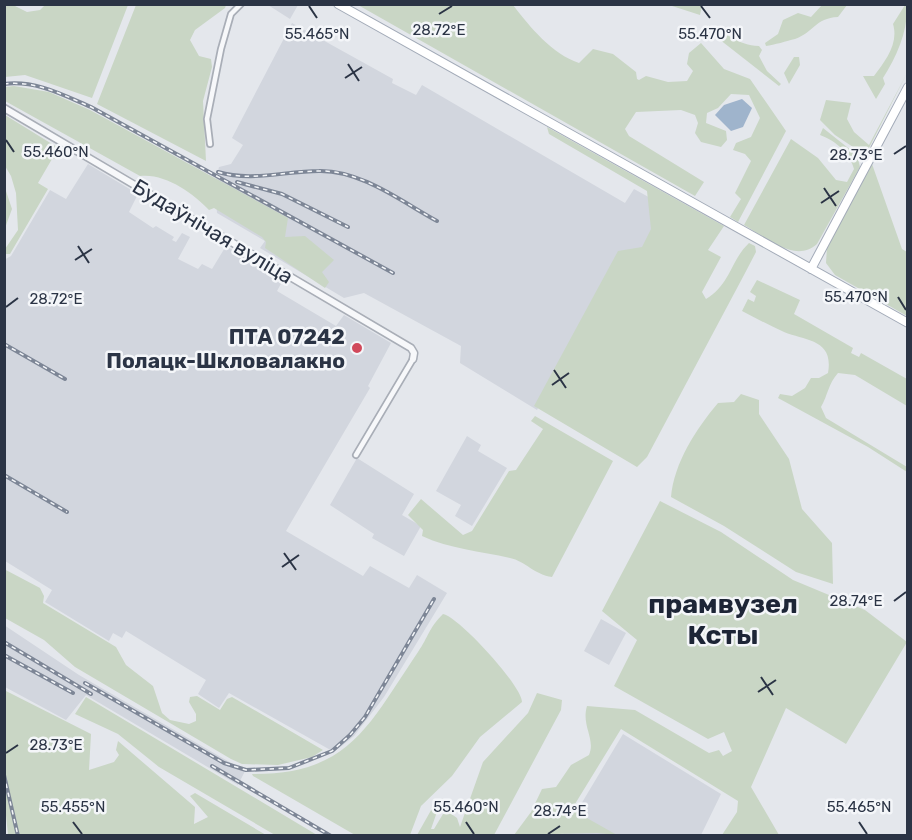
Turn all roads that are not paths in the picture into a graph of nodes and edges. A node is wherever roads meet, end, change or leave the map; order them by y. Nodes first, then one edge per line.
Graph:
1 (241, 4) edge
2 (338, 4) edge
3 (908, 87) edge
4 (4, 108) edge
5 (210, 144) dead end
6 (811, 269) junction
7 (908, 322) edge
8 (413, 359) joint
9 (356, 455) dead end

1 - 5 street
2 - 6 main road
3 - 6 main road
4 - 8 street, Будаўнічая вуліца
6 - 7 main road
8 - 9 street

